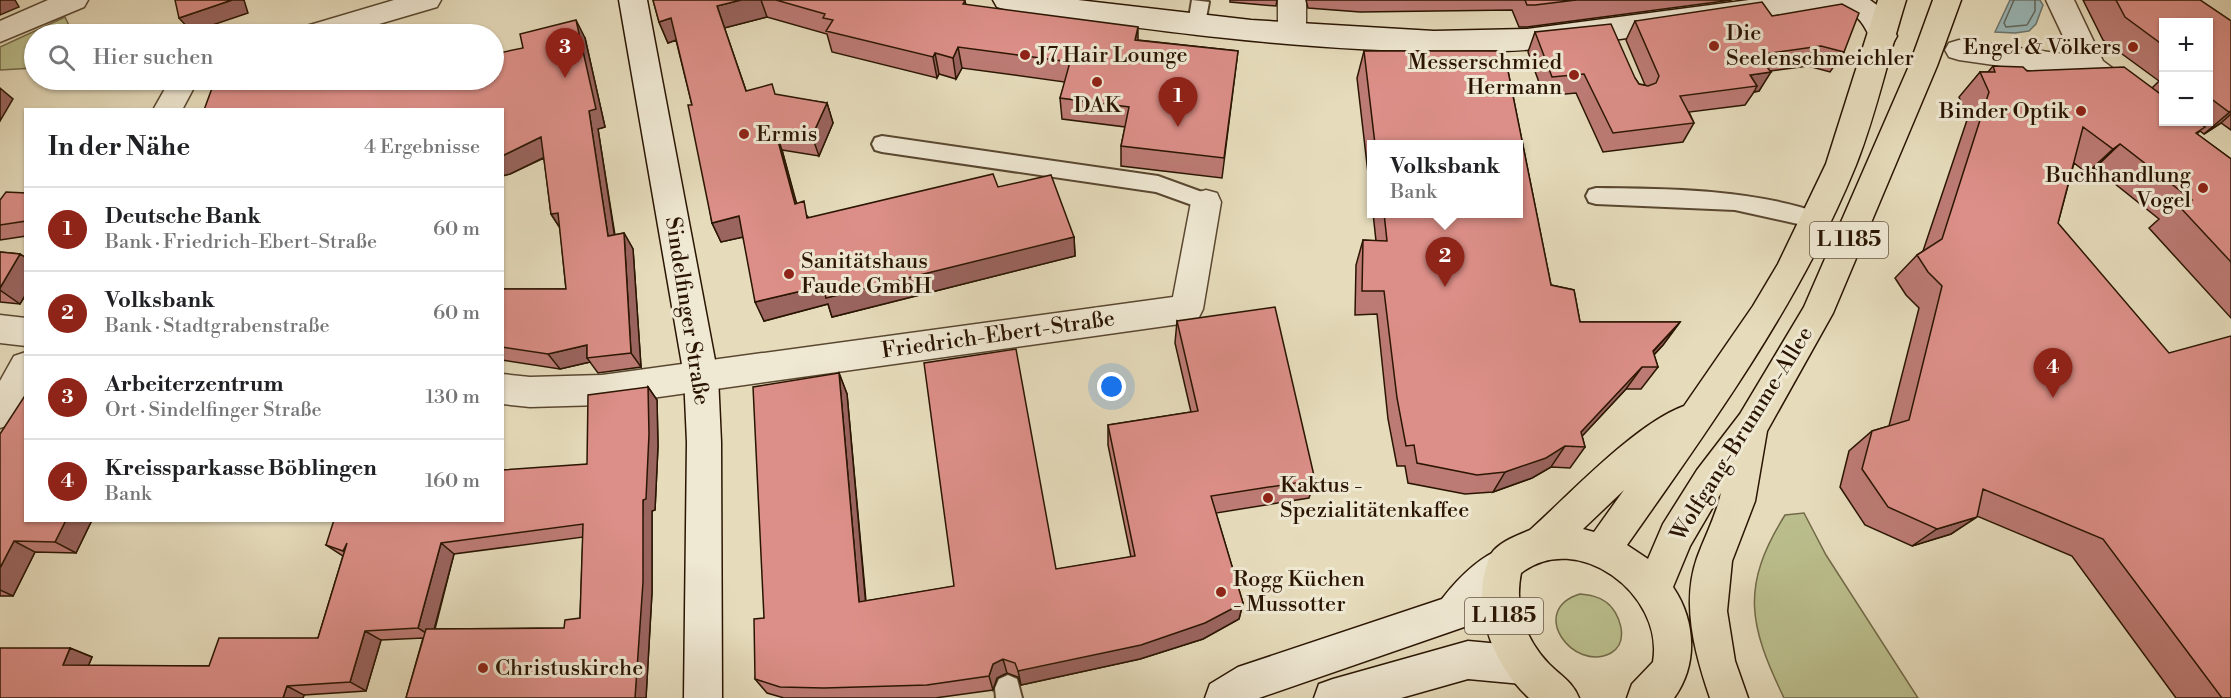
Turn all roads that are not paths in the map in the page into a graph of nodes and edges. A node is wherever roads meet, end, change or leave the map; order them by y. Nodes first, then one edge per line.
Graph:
1 (74, 0) edge
2 (427, 0) edge
3 (633, 0) edge
4 (1007, 0) edge
5 (1292, 0) edge
6 (1892, 0) edge
7 (1947, 0) edge
8 (2060, 0) edge
9 (347, 24) edge
10 (0, 32) edge
11 (1292, 33) junction
12 (1883, 36) junction
13 (1952, 42) junction
14 (2092, 68) junction
15 (178, 90) edge
16 (168, 108) edge
17 (2147, 110) edge
18 (882, 144) dead end
19 (1596, 196) dead end
20 (1206, 202) joint
21 (1816, 220) junction
22 (0, 329) edge
23 (24, 332) edge
24 (24, 370) edge
25 (701, 376) junction
26 (504, 389) edge
27 (1698, 410) junction
28 (0, 413) edge
29 (1752, 425) junction
30 (1542, 543) junction
31 (1602, 550) junction
32 (1505, 564) junction
33 (1654, 589) junction
34 (1522, 665) junction
35 (1661, 692) edge
36 (703, 698) edge
37 (1224, 698) edge
38 (1333, 698) edge
39 (1560, 698) edge
40 (1729, 698) edge

1 - 10 main road
2 - 9 main road
3 - 25 main road, Sindelfinger Straße
4 - 11 main road
5 - 11 main road
6 - 12 main road, L 1185
7 - 13 main road, L 1185
8 - 14 main road
11 - 12 main road
12 - 21 main road, Wolfgang-Brumme-Allee / L 1185
13 - 14 main road
13 - 29 main road, Wolfgang-Brumme-Allee / L 1185
14 - 17 main road
15 - 16 main road
18 - 20 lane
19 - 21 lane
20 - 25 main road, Friedrich-Ebert-Straße
21 - 27 main road, Wolfgang-Brumme-Allee / L 1185
22 - 23 main road
24 - 28 main road
25 - 26 main road
25 - 36 main road, Sindelfinger Straße
27 - 30 main road, Wolfgang-Brumme-Allee
27 - 31 main road, Wolfgang-Brumme-Allee / L 1185
29 - 33 main road, Wolfgang-Brumme-Allee / L 1185
29 - 40 main road, L 1185
30 - 31 main road, L 1185
30 - 32 main road, L 1185
31 - 33 main road, L 1185
32 - 34 main road, L 1185
32 - 37 main road
33 - 35 main road, L 1185
34 - 38 main road
34 - 39 main road, L 1185

